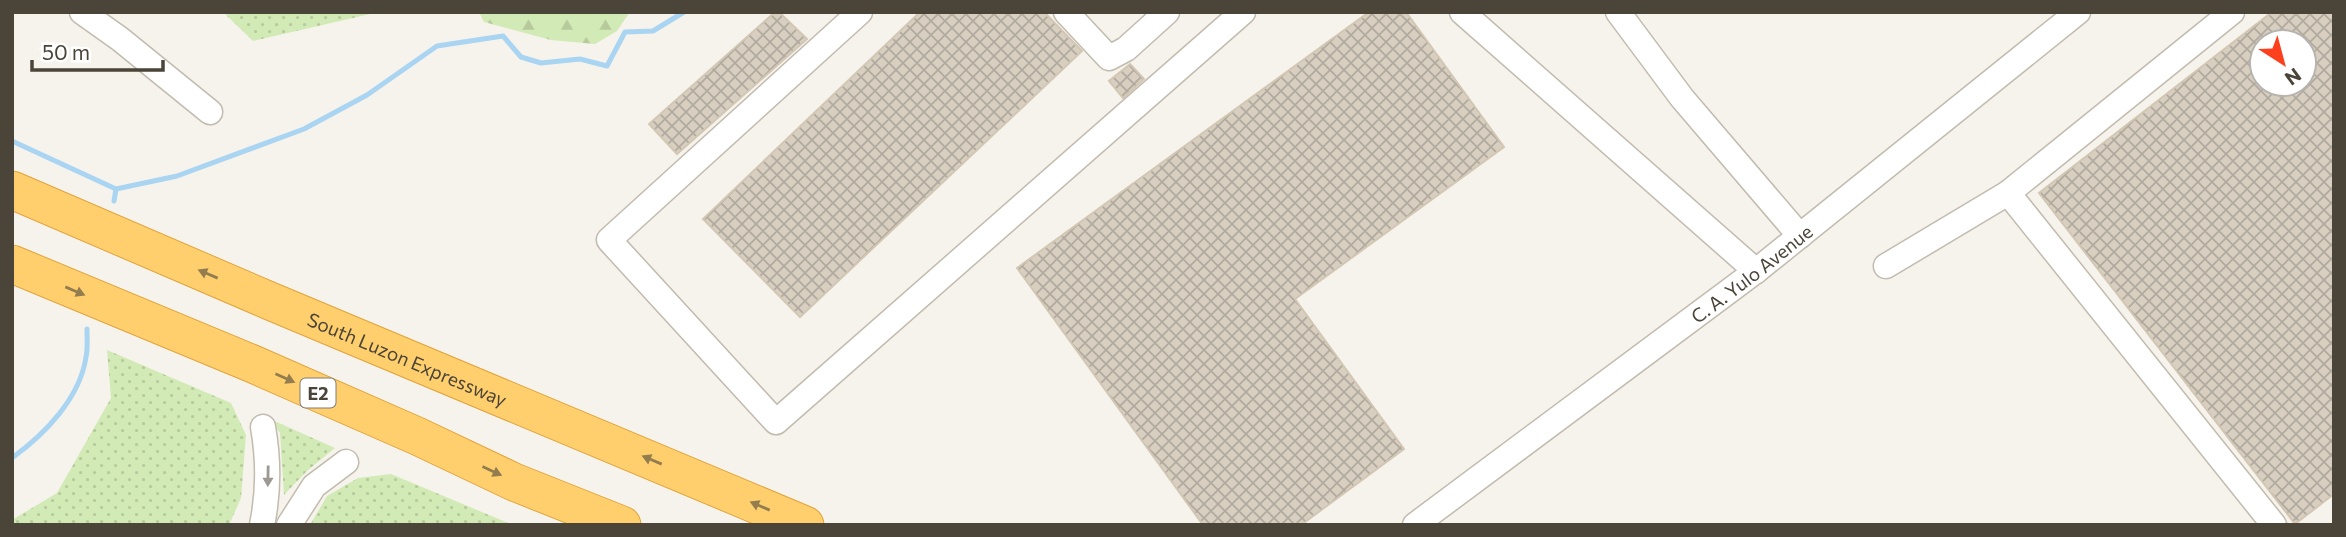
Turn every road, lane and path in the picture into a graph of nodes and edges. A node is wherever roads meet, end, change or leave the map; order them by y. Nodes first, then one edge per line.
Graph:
1 (82, 12) edge
2 (860, 12) edge
3 (1066, 12) edge
4 (1243, 12) edge
5 (1462, 12) edge
6 (1618, 12) edge
7 (2078, 12) edge
8 (2232, 12) edge
9 (1157, 15) edge
10 (210, 112) dead end
11 (12, 190) edge
12 (2008, 193) junction
13 (1800, 236) junction
14 (12, 264) edge
15 (1886, 266) dead end
16 (1756, 271) junction
17 (263, 427) dead end
18 (346, 462) dead end
19 (262, 525) edge
20 (289, 525) edge
21 (622, 525) edge
22 (804, 525) edge
23 (1415, 525) edge
24 (2274, 525) edge

1 - 10 street
2 - 4 street
3 - 9 street
5 - 16 street
6 - 13 street
7 - 13 street, C. A. Yulo Avenue
8 - 12 street
22 -> 11 highway, South Luzon Expressway
12 - 15 street
12 - 24 street
13 - 16 street, C. A. Yulo Avenue
14 -> 21 highway, E2
16 - 23 street, C. A. Yulo Avenue
17 -> 19 street
18 - 20 street

